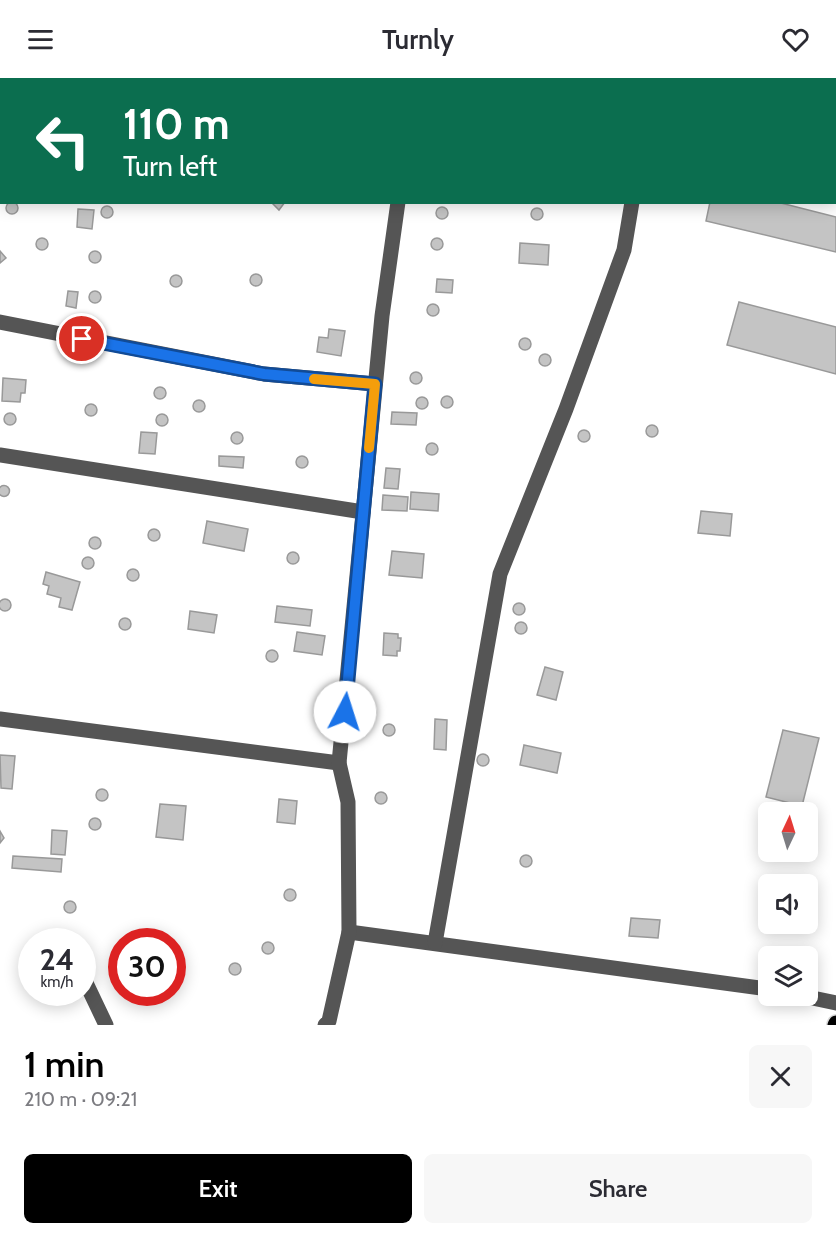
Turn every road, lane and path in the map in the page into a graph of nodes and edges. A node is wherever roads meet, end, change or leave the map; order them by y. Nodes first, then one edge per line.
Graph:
1 (398, 204) edge
2 (632, 204) edge
3 (0, 322) edge
4 (375, 384) junction
5 (0, 455) edge
6 (363, 512) junction
7 (0, 719) edge
8 (339, 764) junction
9 (349, 932) junction
10 (435, 944) junction
11 (758, 988) edge
12 (818, 999) edge
13 (836, 1003) edge
14 (96, 1004) edge
15 (106, 1025) edge
16 (325, 1025) edge

1 - 4 street
2 - 10 street
3 - 4 street
4 - 6 street
5 - 6 street
6 - 8 street
7 - 8 street
8 - 9 street
9 - 10 street
9 - 16 street
10 - 11 street
12 - 13 street
14 - 15 street

